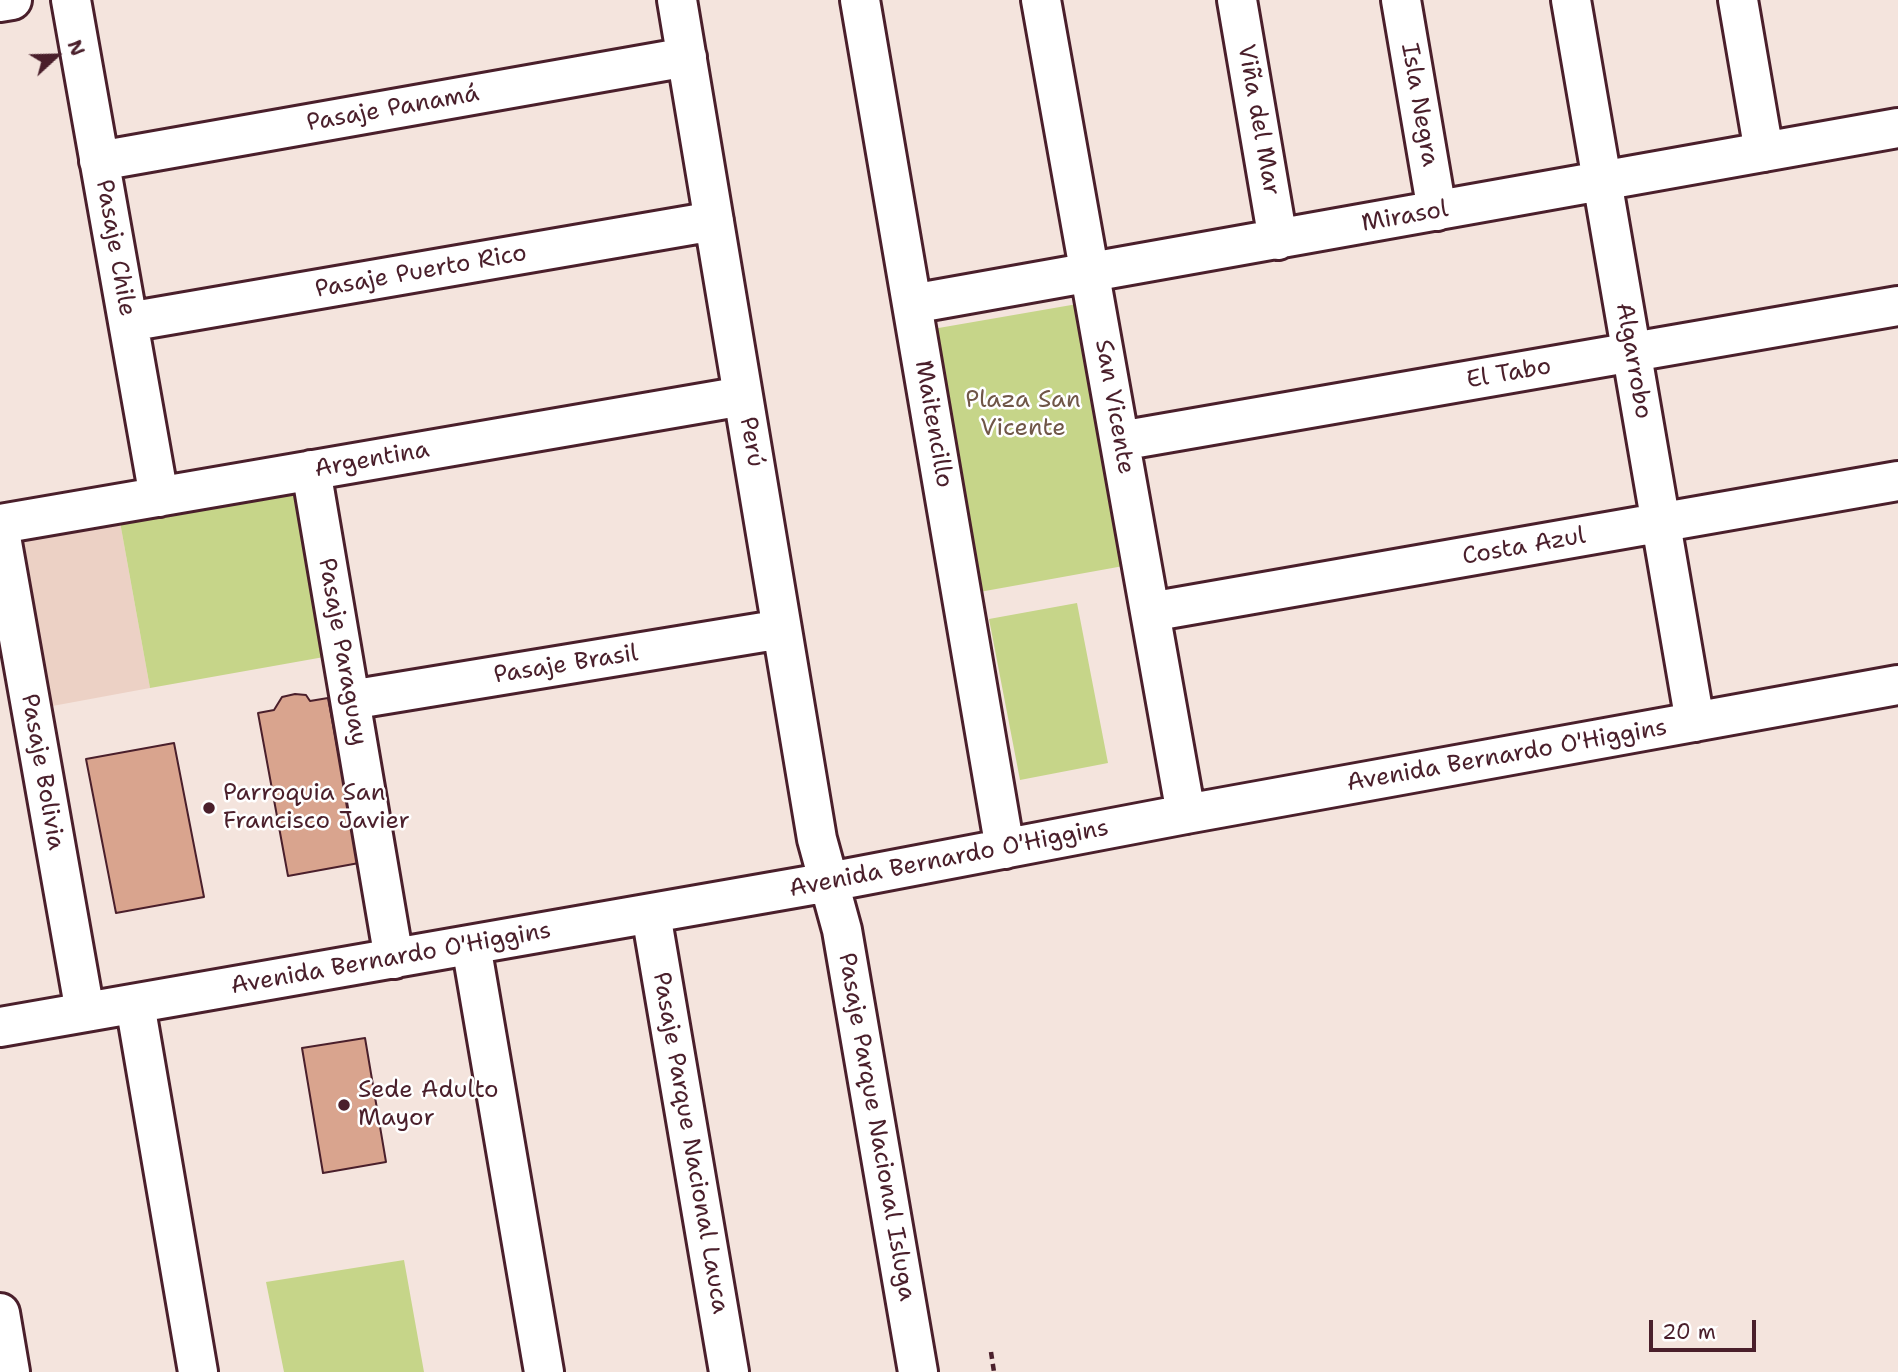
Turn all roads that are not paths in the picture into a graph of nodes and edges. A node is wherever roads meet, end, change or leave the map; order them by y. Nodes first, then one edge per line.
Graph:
1 (12, 0) edge
2 (71, 0) edge
3 (677, 0) edge
4 (860, 0) edge
5 (1041, 0) edge
6 (1237, 0) edge
7 (1401, 0) edge
8 (1571, 0) edge
9 (1738, 0) edge
10 (0, 2) edge
11 (687, 57) junction
12 (1898, 128) edge
13 (1764, 152) junction
14 (99, 161) junction
15 (1602, 181) junction
16 (1437, 211) junction
17 (714, 221) junction
18 (1278, 240) junction
19 (1090, 274) junction
20 (912, 304) junction
21 (1898, 306) edge
22 (128, 322) junction
23 (1632, 352) junction
24 (743, 396) junction
25 (1120, 441) junction
26 (311, 470) junction
27 (1898, 481) edge
28 (159, 497) junction
29 (1661, 523) junction
30 (0, 524) edge
31 (0, 531) edge
32 (1150, 612) junction
33 (782, 629) junction
34 (1898, 685) edge
35 (350, 700) junction
36 (1695, 722) junction
37 (1186, 814) junction
38 (1005, 849) junction
39 (829, 882) junction
40 (651, 914) junction
41 (471, 945) junction
42 (394, 959) junction
43 (135, 1004) junction
44 (85, 1012) junction
45 (0, 1027) edge
46 (0, 1313) edge
47 (10, 1372) edge
48 (198, 1372) edge
49 (544, 1372) edge
50 (729, 1372) edge
51 (918, 1372) edge

1 - 10 street
2 - 14 street, Pasaje Chile
3 - 11 street, Perú
4 - 20 street, Maitencillo
5 - 19 street, San Vicente
6 - 18 street, Viña del Mar
7 - 16 street, Isla Negra
8 - 15 street, Algarrobo
9 - 13 street
11 - 14 street, Pasaje Panamá
11 - 17 street, Perú
12 - 13 street, Mirasol
13 - 15 street, Mirasol
14 - 22 street, Pasaje Chile
15 - 16 street, Mirasol
15 - 23 street, Algarrobo
16 - 18 street, Mirasol
17 - 22 street, Pasaje Puerto Rico
17 - 24 street, Perú
18 - 19 street, Mirasol
19 - 20 street, Mirasol
19 - 25 street, San Vicente
20 - 38 street, Maitencillo
21 - 23 street, El Tabo
22 - 28 street, Pasaje Chile
23 - 25 street, El Tabo
23 - 29 street, Algarrobo
24 - 26 street, Argentina
24 - 33 street, Perú
25 - 32 street, San Vicente
26 - 28 street, Argentina
26 - 35 street, Pasaje Paraguay
27 - 29 street, Costa Azul
28 - 30 street, Argentina
29 - 32 street, Costa Azul
29 - 36 street, Algarrobo
31 - 44 street, Pasaje Bolivia
32 - 37 street, San Vicente
33 - 35 street, Pasaje Brasil
33 - 39 street, Perú
34 - 36 street, Avenida Bernardo O'Higgins
35 - 42 street, Pasaje Paraguay
36 - 37 street, Avenida Bernardo O'Higgins
37 - 38 street, Avenida Bernardo O'Higgins
38 - 39 street, Avenida Bernardo O'Higgins
39 - 40 street, Avenida Bernardo O'Higgins
39 - 51 street, Pasaje Parque Nacional Isluga
40 - 41 street, Avenida Bernardo O'Higgins
40 - 50 street, Pasaje Parque Nacional Lauca
41 - 42 street, Avenida Bernardo O'Higgins
41 - 49 street
42 - 43 street, Avenida Bernardo O'Higgins
43 - 44 street, Avenida Bernardo O'Higgins
43 - 48 street
44 - 45 street, Avenida Bernardo O'Higgins
46 - 47 street

